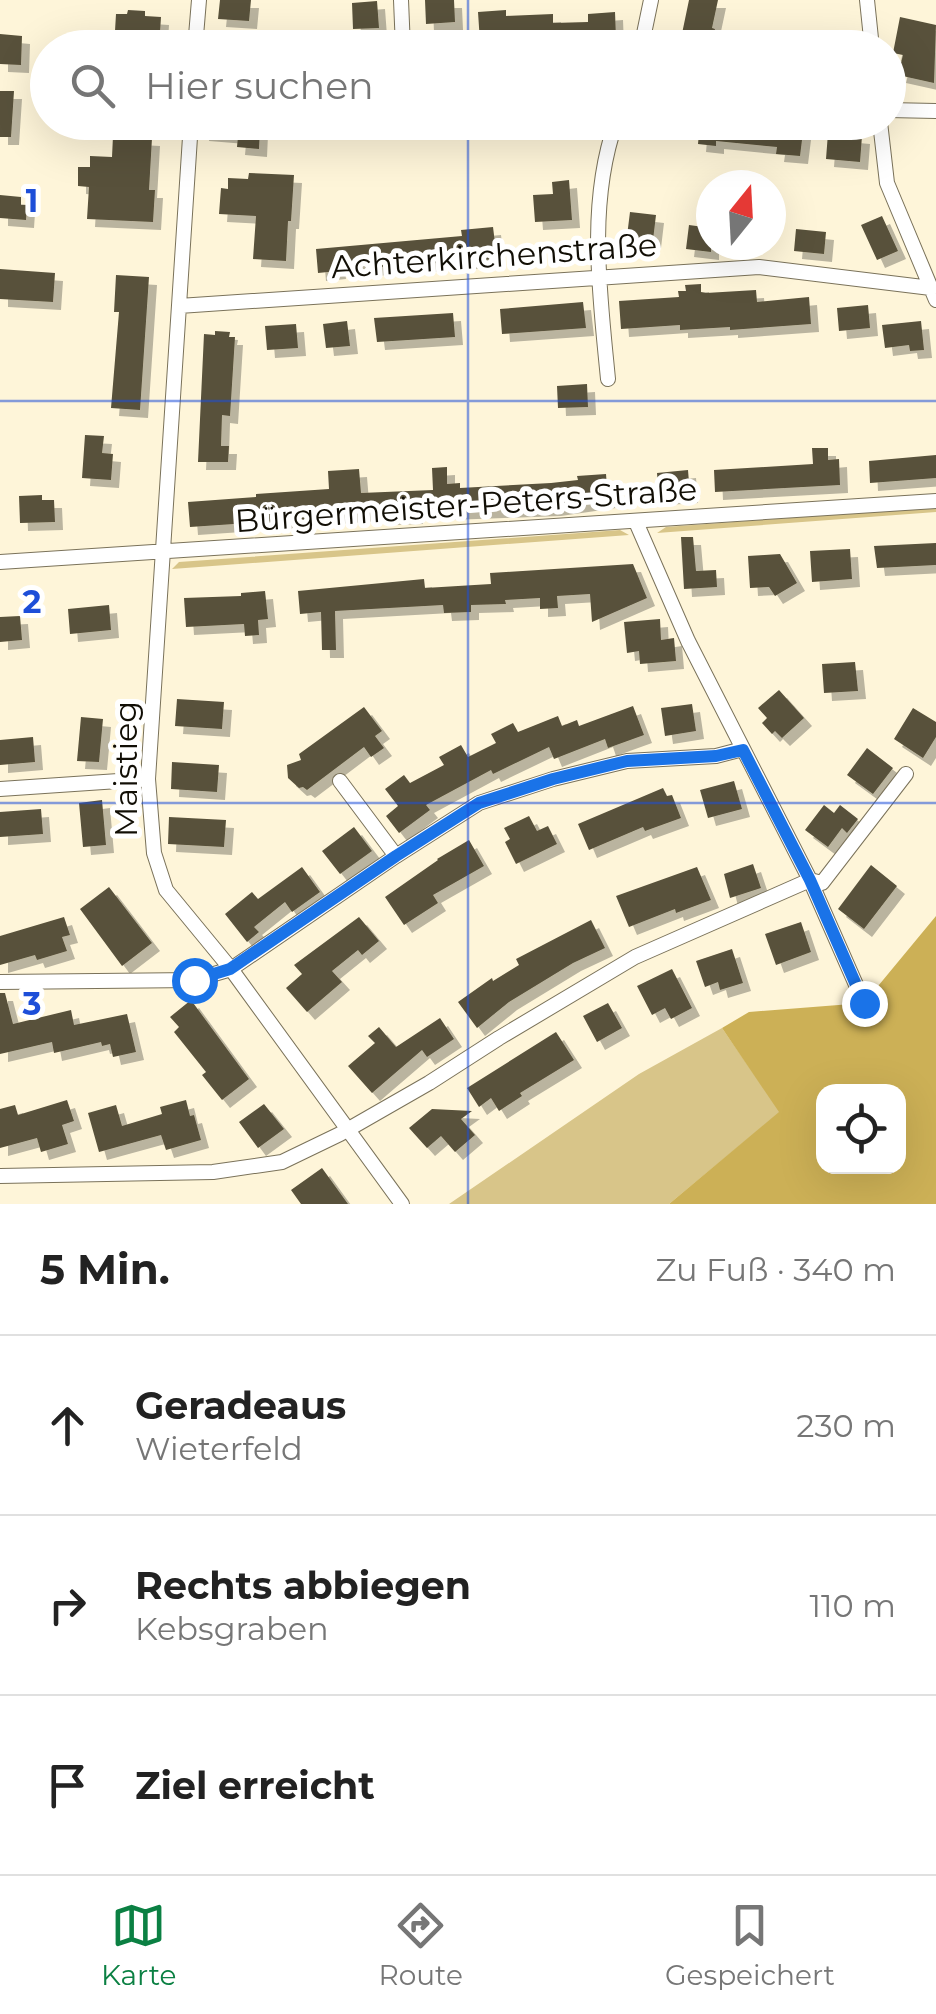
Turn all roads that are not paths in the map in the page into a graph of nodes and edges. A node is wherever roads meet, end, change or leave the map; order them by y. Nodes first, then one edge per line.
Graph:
1 (198, 0) edge
2 (401, 0) edge
3 (650, 0) edge
4 (868, 0) edge
5 (197, 30) edge
6 (403, 30) edge
7 (644, 30) edge
8 (870, 30) edge
9 (906, 110) edge
10 (936, 111) edge
11 (189, 140) edge
12 (611, 140) edge
13 (882, 140) edge
14 (598, 276) junction
15 (934, 294) edge
16 (179, 306) junction
17 (608, 380) dead end
18 (936, 501) edge
19 (636, 522) junction
20 (161, 553) junction
21 (0, 562) edge
22 (743, 750) junction
23 (906, 774) dead end
24 (148, 779) junction
25 (340, 781) dead end
26 (0, 789) edge
27 (396, 856) junction
28 (810, 880) junction
29 (230, 969) junction
30 (0, 982) edge
31 (864, 1003) dead end
32 (348, 1129) junction
33 (0, 1176) edge
34 (402, 1204) edge

1 - 5 street
2 - 6 street
3 - 7 street
4 - 8 street
9 - 10 street
11 - 16 street, Maistieg
12 - 14 street
13 - 15 street
14 - 15 street, Achterkirchenstraße
14 - 16 street, Achterkirchenstraße
14 - 17 street
16 - 20 street, Maistieg
18 - 19 street, Bürgermeister-Peters-Straße
19 - 20 street, Bürgermeister-Peters-Straße
19 - 22 street
20 - 21 street, Bürgermeister-Peters-Straße
20 - 24 street, Maistieg
22 - 27 street
22 - 28 street
23 - 28 street
24 - 26 street
24 - 29 street, Maistieg
25 - 27 street
27 - 29 street
28 - 31 street
28 - 32 street
29 - 30 street
29 - 32 street, Maistieg
32 - 33 street
32 - 34 street, Maistieg

